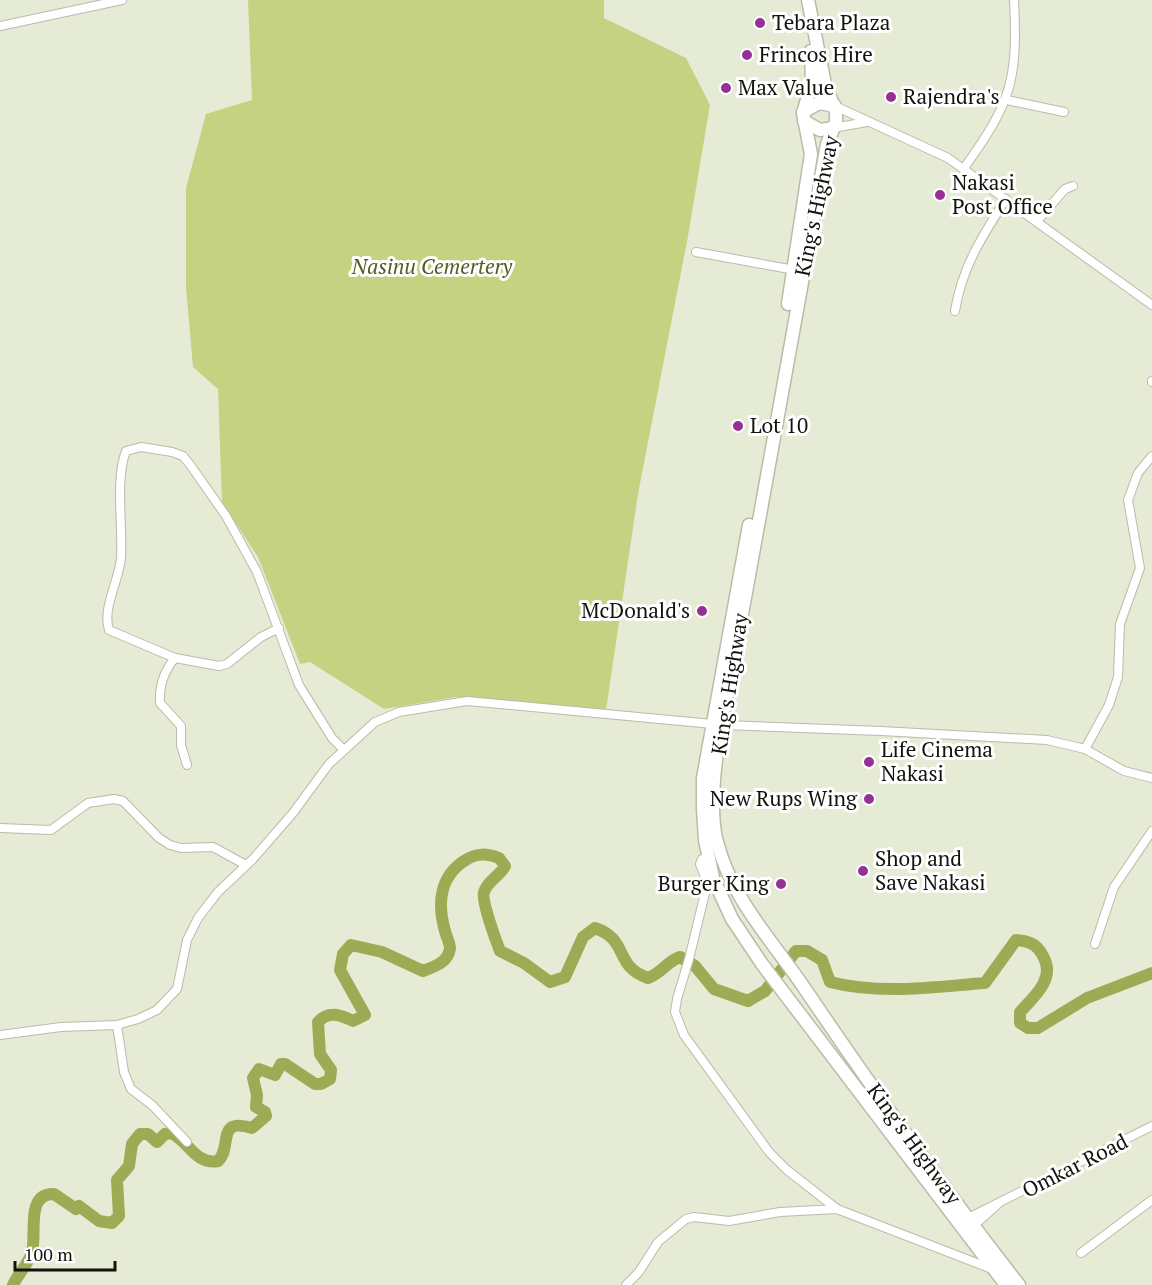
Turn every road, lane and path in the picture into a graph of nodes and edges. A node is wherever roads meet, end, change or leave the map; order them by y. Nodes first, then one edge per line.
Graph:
1 (122, 0) edge
2 (799, 0) edge
3 (808, 0) edge
4 (1014, 0) edge
5 (0, 26) edge
6 (1007, 100) junction
7 (835, 106) junction
8 (1064, 112) dead end
9 (803, 117) junction
10 (868, 122) junction
11 (833, 128) junction
12 (964, 168) junction
13 (1073, 186) dead end
14 (1006, 199) junction
15 (1037, 221) junction
16 (696, 252) dead end
17 (795, 270) junction
18 (1152, 305) edge
19 (955, 311) dead end
20 (1152, 456) edge
21 (279, 628) junction
22 (175, 658) junction
23 (718, 725) junction
24 (343, 749) junction
25 (1085, 749) junction
26 (186, 765) dead end
27 (1152, 778) edge
28 (0, 828) edge
29 (1152, 831) edge
30 (708, 857) junction
31 (246, 865) junction
32 (1095, 944) dead end
33 (117, 1026) junction
34 (0, 1035) edge
35 (1152, 1126) edge
36 (187, 1142) dead end
37 (1152, 1200) edge
38 (837, 1209) junction
39 (967, 1224) junction
40 (1081, 1253) dead end
41 (994, 1269) junction
42 (626, 1285) edge
43 (1006, 1285) edge
44 (1019, 1285) edge

1 - 5 street
2 - 9 highway, King's Highway
3 - 7 highway, King's Highway
4 - 6 street
6 - 8 street
6 - 12 street
7 - 9 highway
7 - 10 street
7 - 11 highway, King's Highway
9 - 11 highway
9 - 17 highway, King's Highway
10 - 11 street
10 - 12 street
11 - 23 highway, King's Highway
12 - 14 street
13 - 15 street
14 - 15 street
14 - 19 street
15 - 18 street
16 - 17 street
17 - 23 highway, King's Highway
20 - 25 street
21 - 22 street
21 - 22 street
21 - 24 street
22 - 26 street
23 - 24 street
23 - 25 street
23 - 30 highway, King's Highway
23 - 39 highway, King's Highway
24 - 31 street
25 - 27 street
28 - 31 street
29 - 32 street
30 - 38 street
30 - 39 highway, King's Highway
31 - 33 street
33 - 34 street
33 - 36 street
35 - 39 street, Omkar Road
37 - 40 street
38 - 41 street
38 - 42 street
39 - 41 highway, King's Highway
39 - 44 highway, King's Highway
41 - 43 highway, King's Highway

